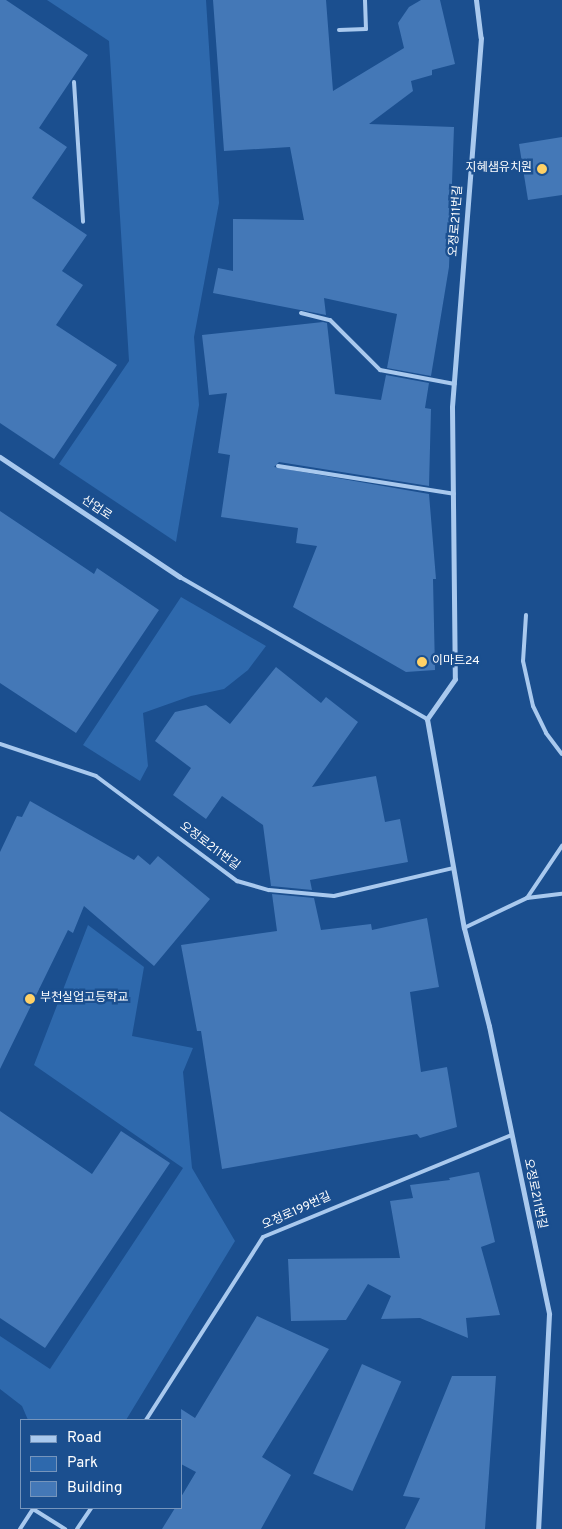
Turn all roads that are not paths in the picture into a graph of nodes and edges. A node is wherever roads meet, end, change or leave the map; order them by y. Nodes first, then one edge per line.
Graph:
1 (365, 0) edge
2 (476, 0) edge
3 (339, 30) dead end
4 (74, 82) dead end
5 (83, 222) dead end
6 (301, 313) dead end
7 (455, 384) junction
8 (0, 457) edge
9 (278, 466) dead end
10 (454, 494) junction
11 (180, 577) joint
12 (526, 615) dead end
13 (427, 719) junction
14 (0, 744) edge
15 (562, 754) edge
16 (562, 846) edge
17 (453, 868) junction
18 (562, 894) edge
19 (527, 898) junction
20 (464, 928) junction
21 (512, 1135) junction
22 (147, 1419) edge
23 (90, 1509) edge
24 (20, 1529) edge
25 (65, 1529) edge
26 (77, 1529) edge
27 (538, 1529) edge

1 - 3 lane
2 - 7 street, 오정로211번길
4 - 5 lane
6 - 7 lane
7 - 10 street, 오정로211번길
8 - 11 street, 산업로
9 - 10 lane
10 - 13 street, 오정로211번길
11 - 13 lane
12 - 15 lane
13 - 17 street, 오정로211번길
14 - 17 lane, 오정로211번길
16 - 19 lane
17 - 20 street, 오정로211번길
18 - 19 lane
19 - 20 lane
20 - 21 street, 오정로211번길
21 - 22 lane, 오정로199번길
21 - 27 street, 오정로211번길
23 - 26 lane
24 - 25 lane

